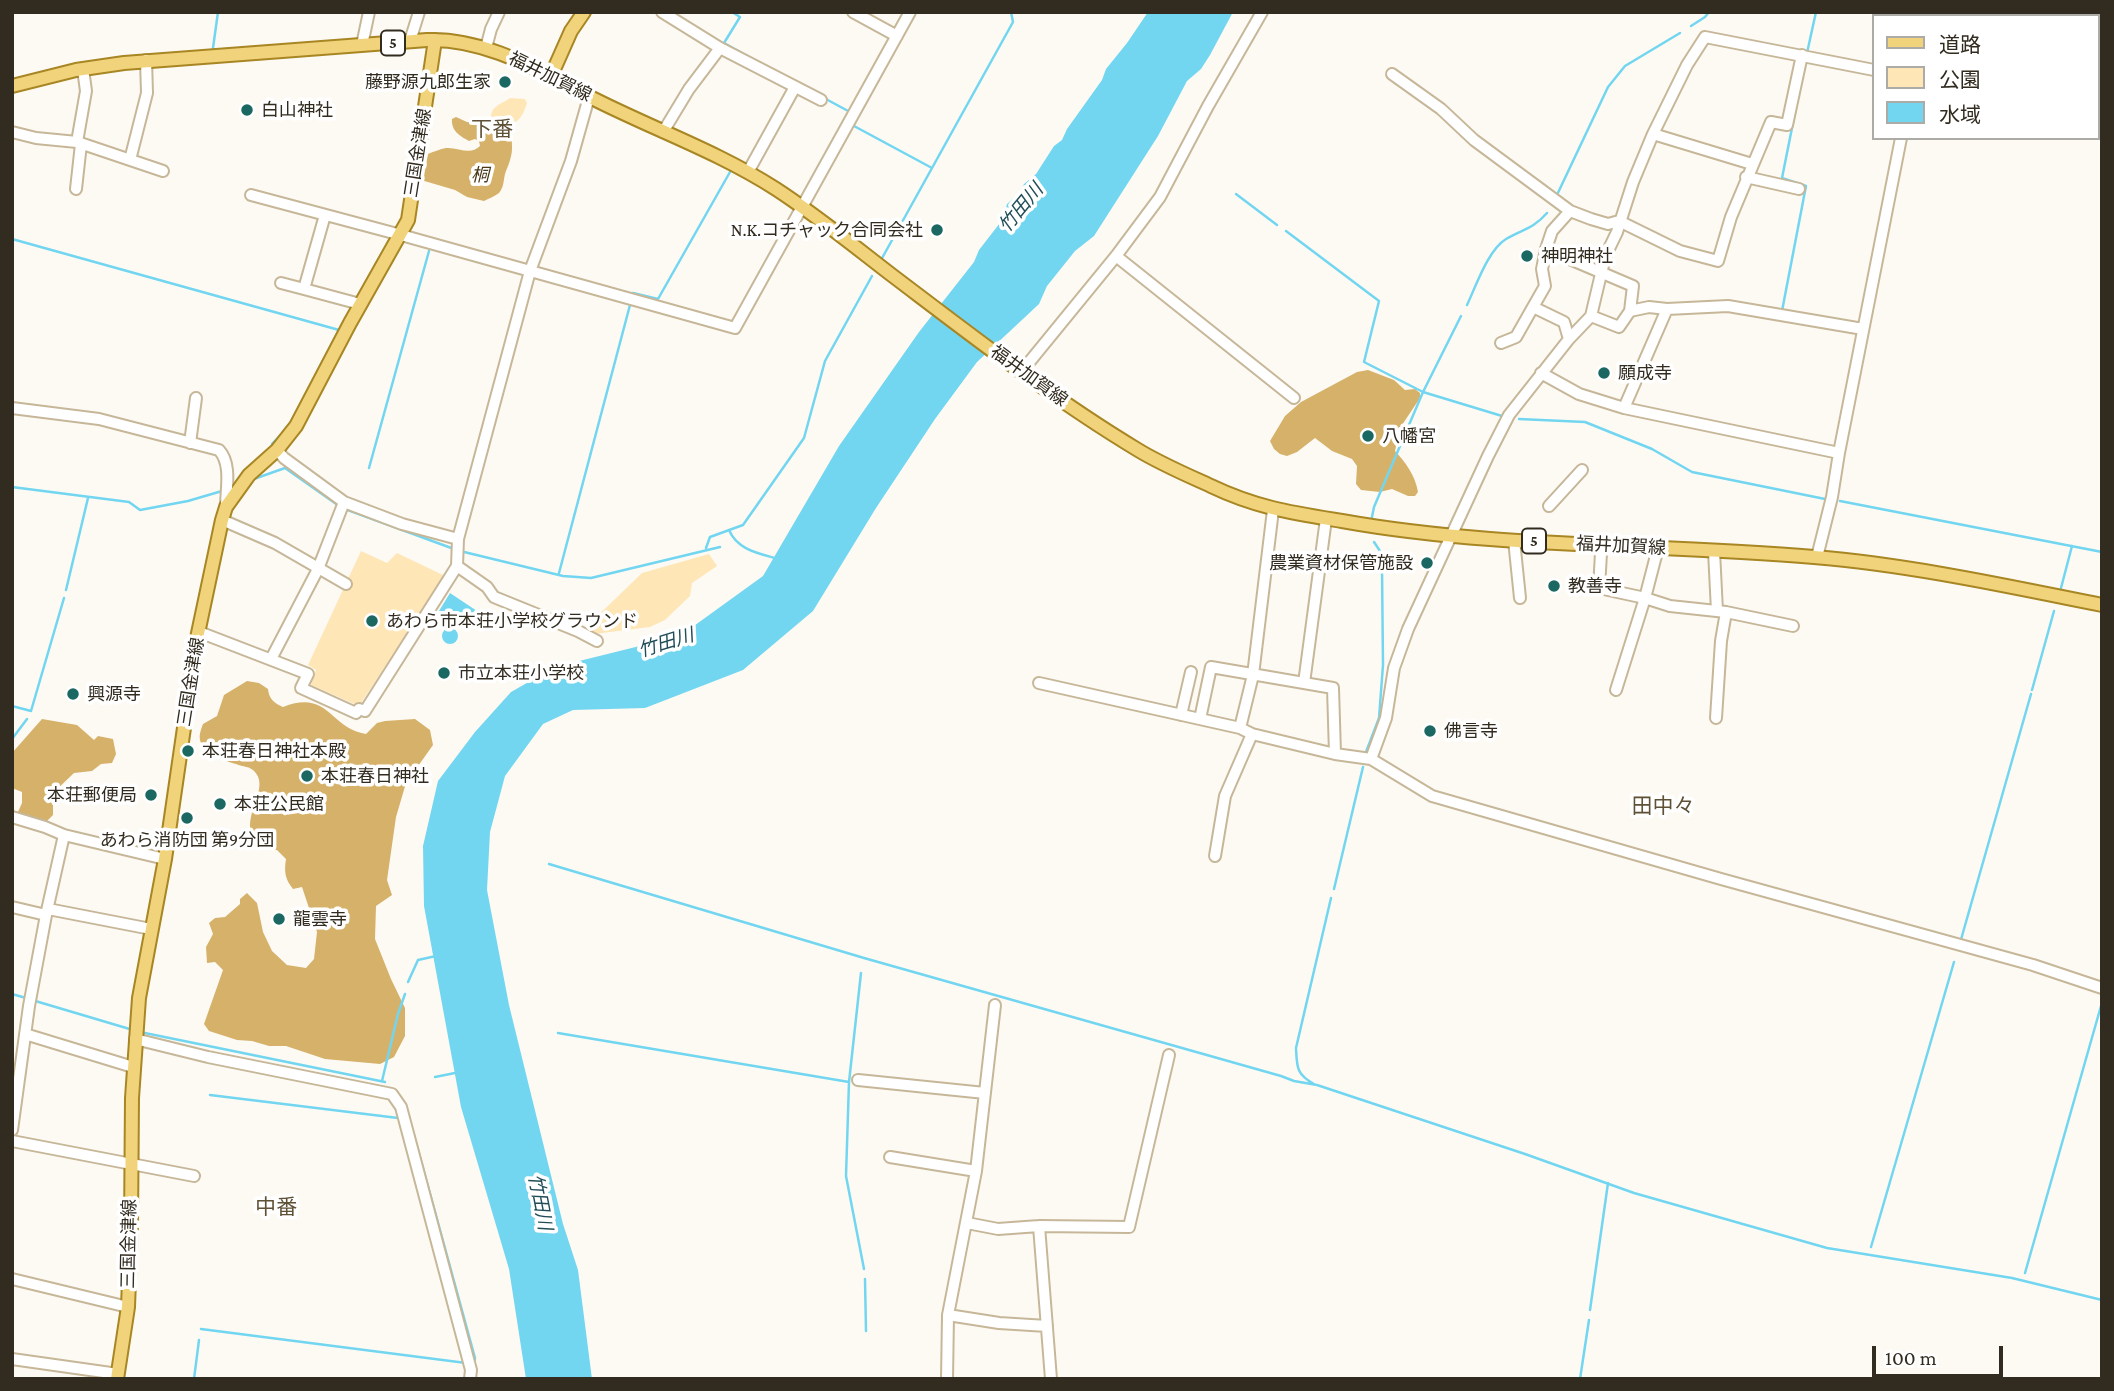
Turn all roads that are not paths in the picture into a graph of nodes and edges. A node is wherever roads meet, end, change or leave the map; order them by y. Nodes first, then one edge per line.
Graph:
1 (369, 12) edge
2 (419, 12) edge
3 (499, 12) edge
4 (584, 12) edge
5 (662, 12) edge
6 (853, 12) edge
7 (910, 12) edge
8 (1262, 12) edge
9 (897, 36) junction
10 (435, 40) junction
11 (410, 41) junction
12 (362, 45) junction
13 (486, 48) junction
14 (720, 48) junction
15 (1801, 55) junction
16 (146, 60) junction
17 (83, 69) junction
18 (1872, 70) edge
19 (1392, 74) dead end
20 (551, 76) junction
21 (12, 86) edge
22 (795, 87) junction
23 (589, 97) junction
24 (821, 100) dead end
25 (12, 132) edge
26 (663, 132) junction
27 (1653, 134) junction
28 (1901, 140) edge
29 (79, 143) junction
30 (130, 160) junction
31 (1752, 164) junction
32 (163, 171) dead end
33 (748, 172) junction
34 (1746, 177) junction
35 (76, 189) dead end
36 (1799, 189) dead end
37 (251, 195) dead end
38 (804, 208) junction
39 (1570, 211) junction
40 (325, 215) junction
41 (1619, 221) junction
42 (401, 235) junction
43 (1546, 249) junction
44 (1116, 256) junction
45 (530, 271) junction
46 (1601, 273) junction
47 (281, 283) dead end
48 (304, 289) junction
49 (360, 304) junction
50 (1533, 307) junction
51 (1667, 309) junction
52 (1630, 312) junction
53 (1591, 316) junction
54 (1863, 329) junction
55 (1569, 339) junction
56 (1501, 344) dead end
57 (1022, 371) junction
58 (1541, 373) junction
59 (196, 398) dead end
60 (1294, 398) dead end
61 (12, 408) edge
62 (1624, 408) junction
63 (190, 443) junction
64 (277, 450) junction
65 (1839, 453) junction
66 (1582, 470) dead end
67 (227, 475) junction
68 (249, 475) junction
69 (344, 502) junction
70 (1549, 506) dead end
71 (1273, 510) junction
72 (224, 513) junction
73 (1326, 519) junction
74 (1451, 536) junction
75 (458, 539) junction
76 (1514, 540) junction
77 (1599, 545) junction
78 (1658, 548) junction
79 (1714, 551) junction
80 (1817, 557) junction
81 (457, 566) junction
82 (318, 569) junction
83 (346, 584) dead end
84 (1520, 598) dead end
85 (1645, 598) junction
86 (2102, 604) edge
87 (1721, 612) junction
88 (1793, 626) dead end
89 (199, 632) junction
90 (597, 641) dead end
91 (271, 659) junction
92 (1191, 672) dead end
93 (1252, 675) junction
94 (1039, 682) dead end
95 (1304, 683) junction
96 (1616, 690) dead end
97 (1181, 715) junction
98 (1200, 719) junction
99 (1716, 719) dead end
100 (1240, 728) junction
101 (1252, 734) junction
102 (1335, 754) junction
103 (1371, 759) junction
104 (12, 817) edge
105 (64, 835) junction
106 (1215, 856) dead end
107 (165, 859) junction
108 (12, 907) edge
109 (47, 912) junction
110 (151, 929) junction
111 (2102, 988) edge
112 (995, 1005) dead end
113 (136, 1033) junction
114 (25, 1034) junction
115 (1169, 1055) dead end
116 (16, 1065) edge
117 (133, 1067) junction
118 (858, 1080) dead end
119 (985, 1093) junction
120 (12, 1130) edge
121 (12, 1141) edge
122 (890, 1157) dead end
123 (130, 1165) junction
124 (976, 1171) junction
125 (194, 1176) dead end
126 (967, 1223) junction
127 (1039, 1226) junction
128 (12, 1279) edge
129 (128, 1307) junction
130 (948, 1315) junction
131 (1047, 1326) junction
132 (12, 1359) edge
133 (118, 1376) edge
134 (470, 1379) edge
135 (947, 1379) edge
136 (1051, 1379) edge

1 - 12 street
2 - 11 street
3 - 13 street
4 - 20 main road
5 - 14 street
6 - 9 street
7 - 9 street
8 - 44 street
9 - 38 street
10 - 11 main road, 福井加賀線 / 5
10 - 13 main road, 福井加賀線 / 5
10 - 42 main road, 三国金津線
11 - 12 main road, 福井加賀線 / 5
12 - 16 main road, 福井加賀線 / 5
13 - 20 main road, 福井加賀線 / 5
14 - 22 street
14 - 26 street
15 - 18 street
15 - 27 street
15 - 31 street
16 - 17 main road, 福井加賀線 / 5
16 - 30 street
17 - 21 main road, 福井加賀線 / 5
17 - 29 street
19 - 39 street
20 - 23 main road, 福井加賀線 / 5
22 - 24 street
22 - 33 street
23 - 26 main road, 福井加賀線 / 5
23 - 45 street
25 - 29 street
26 - 33 main road, 福井加賀線 / 5
27 - 31 street
27 - 41 street
28 - 54 street
29 - 30 street
29 - 35 street
30 - 32 street
31 - 34 street
33 - 38 main road, 福井加賀線 / 5
34 - 36 street
34 - 41 street
37 - 40 street
38 - 45 street
38 - 57 main road, 福井加賀線 / 5
39 - 41 street
39 - 43 street
40 - 42 street
40 - 48 street
41 - 46 street
42 - 45 street
42 - 49 main road, 三国金津線
43 - 46 street
43 - 50 street
44 - 57 street
44 - 60 street
45 - 75 street
46 - 52 street
46 - 53 street
47 - 48 street
48 - 49 street
49 - 64 main road, 三国金津線
50 - 55 street
50 - 56 street
51 - 52 street
51 - 54 street
51 - 62 street
52 - 53 street
53 - 55 street
54 - 65 street
55 - 58 street
57 - 71 main road, 福井加賀線 / 5
58 - 62 street
58 - 74 street
59 - 63 street
61 - 63 street
62 - 65 street
63 - 67 street
64 - 68 main road, 三国金津線
64 - 69 street
65 - 80 street
66 - 70 street
67 - 68 street
67 - 72 street
68 - 72 main road, 三国金津線
69 - 75 street
69 - 82 street
71 - 73 main road, 福井加賀線 / 5
71 - 93 street
72 - 82 street
72 - 89 main road, 三国金津線
73 - 74 main road, 福井加賀線 / 5
73 - 95 street
74 - 76 main road, 福井加賀線 / 5
74 - 103 street
75 - 81 street
76 - 77 main road, 福井加賀線 / 5
76 - 84 street
77 - 78 main road, 福井加賀線 / 5
77 - 85 street
78 - 79 main road, 福井加賀線 / 5
78 - 85 street
79 - 80 main road, 福井加賀線 / 5
79 - 87 street
80 - 86 main road, 福井加賀線 / 5
81 - 90 street
81 - 91 street
82 - 83 street
82 - 91 street
85 - 87 street
85 - 96 street
87 - 88 street
87 - 99 street
89 - 91 street
89 - 107 main road, 三国金津線
92 - 97 street
93 - 95 street
93 - 98 street
93 - 100 street
94 - 97 street
95 - 102 street
97 - 98 street
98 - 100 street
100 - 101 street
101 - 102 street
101 - 106 street
102 - 103 street
103 - 111 street
104 - 105 street
105 - 107 street
105 - 109 street
107 - 110 main road, 三国金津線
108 - 109 street
109 - 110 street
109 - 114 street
110 - 113 main road, 三国金津線
112 - 119 street
113 - 117 main road, 三国金津線
113 - 134 street
114 - 116 street
114 - 117 street
115 - 127 street
116 - 120 street
117 - 123 main road, 三国金津線
118 - 119 street
119 - 124 street
121 - 123 street
122 - 124 street
123 - 125 street
123 - 129 main road, 三国金津線
124 - 126 street
126 - 127 street
126 - 130 street
127 - 131 street
128 - 129 street
129 - 133 main road, 三国金津線
130 - 131 street
130 - 135 street
131 - 136 street
132 - 133 street

